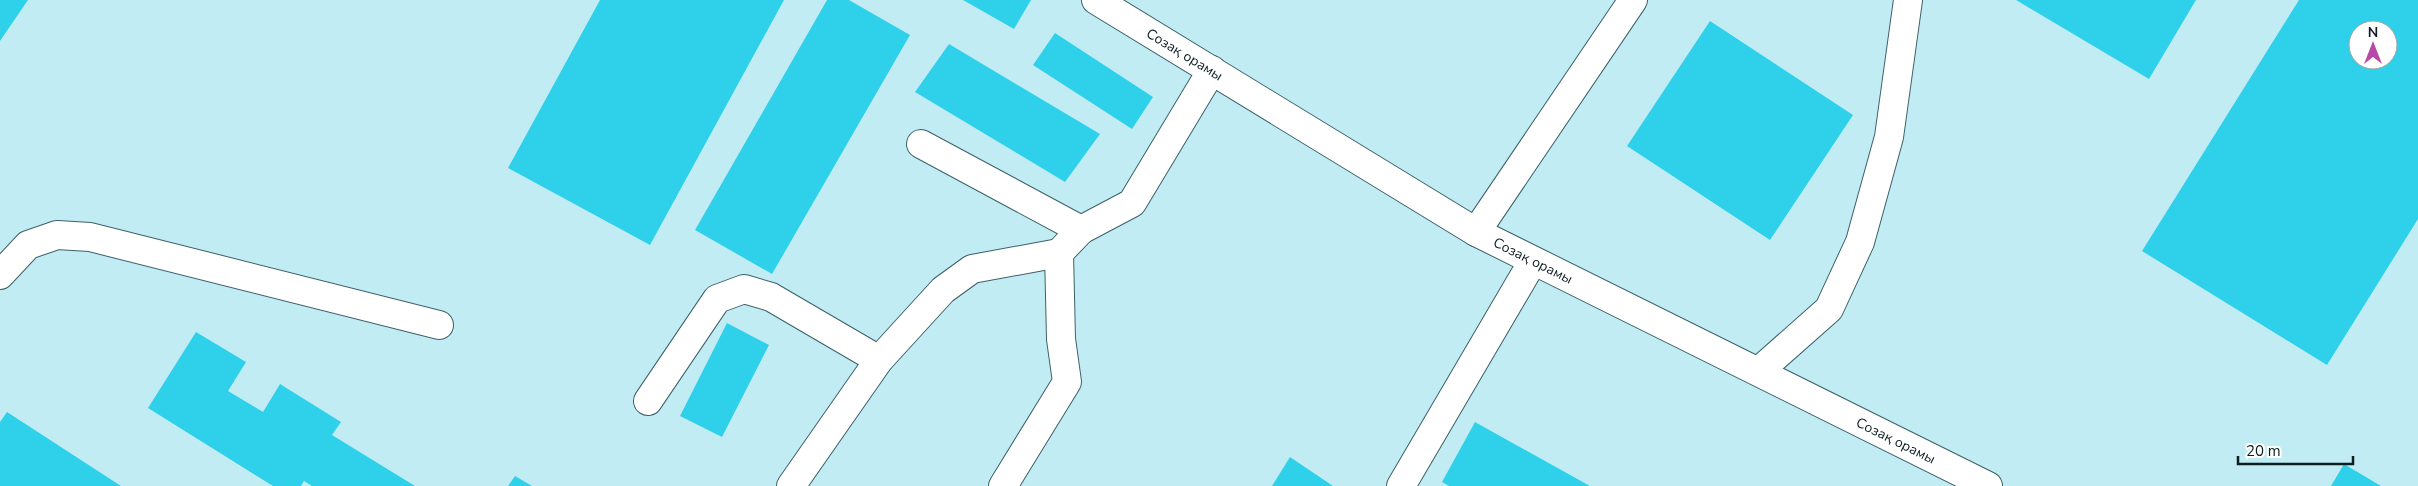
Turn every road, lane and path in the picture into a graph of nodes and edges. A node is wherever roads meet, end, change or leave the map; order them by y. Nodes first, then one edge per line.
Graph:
1 (1096, 0) edge
2 (1633, 0) edge
3 (1908, 0) edge
4 (1212, 70) junction
5 (921, 144) dead end
6 (1081, 230) junction
7 (1476, 232) junction
8 (1059, 252) junction
9 (1533, 262) junction
10 (0, 275) edge
11 (440, 325) dead end
12 (879, 360) junction
13 (1759, 371) junction
14 (648, 401) dead end
15 (791, 486) edge
16 (1003, 486) edge
17 (1401, 486) edge
18 (1988, 486) edge

1 - 4 lane, Созақ орамы
2 - 7 lane
3 - 13 lane
4 - 6 lane
4 - 7 lane, Созақ орамы
5 - 6 lane
6 - 8 lane
7 - 9 lane, Созақ орамы
8 - 12 lane
8 - 16 lane
9 - 13 lane, Созақ орамы
9 - 17 lane
10 - 11 lane
12 - 14 lane
12 - 15 lane
13 - 18 lane, Созақ орамы

